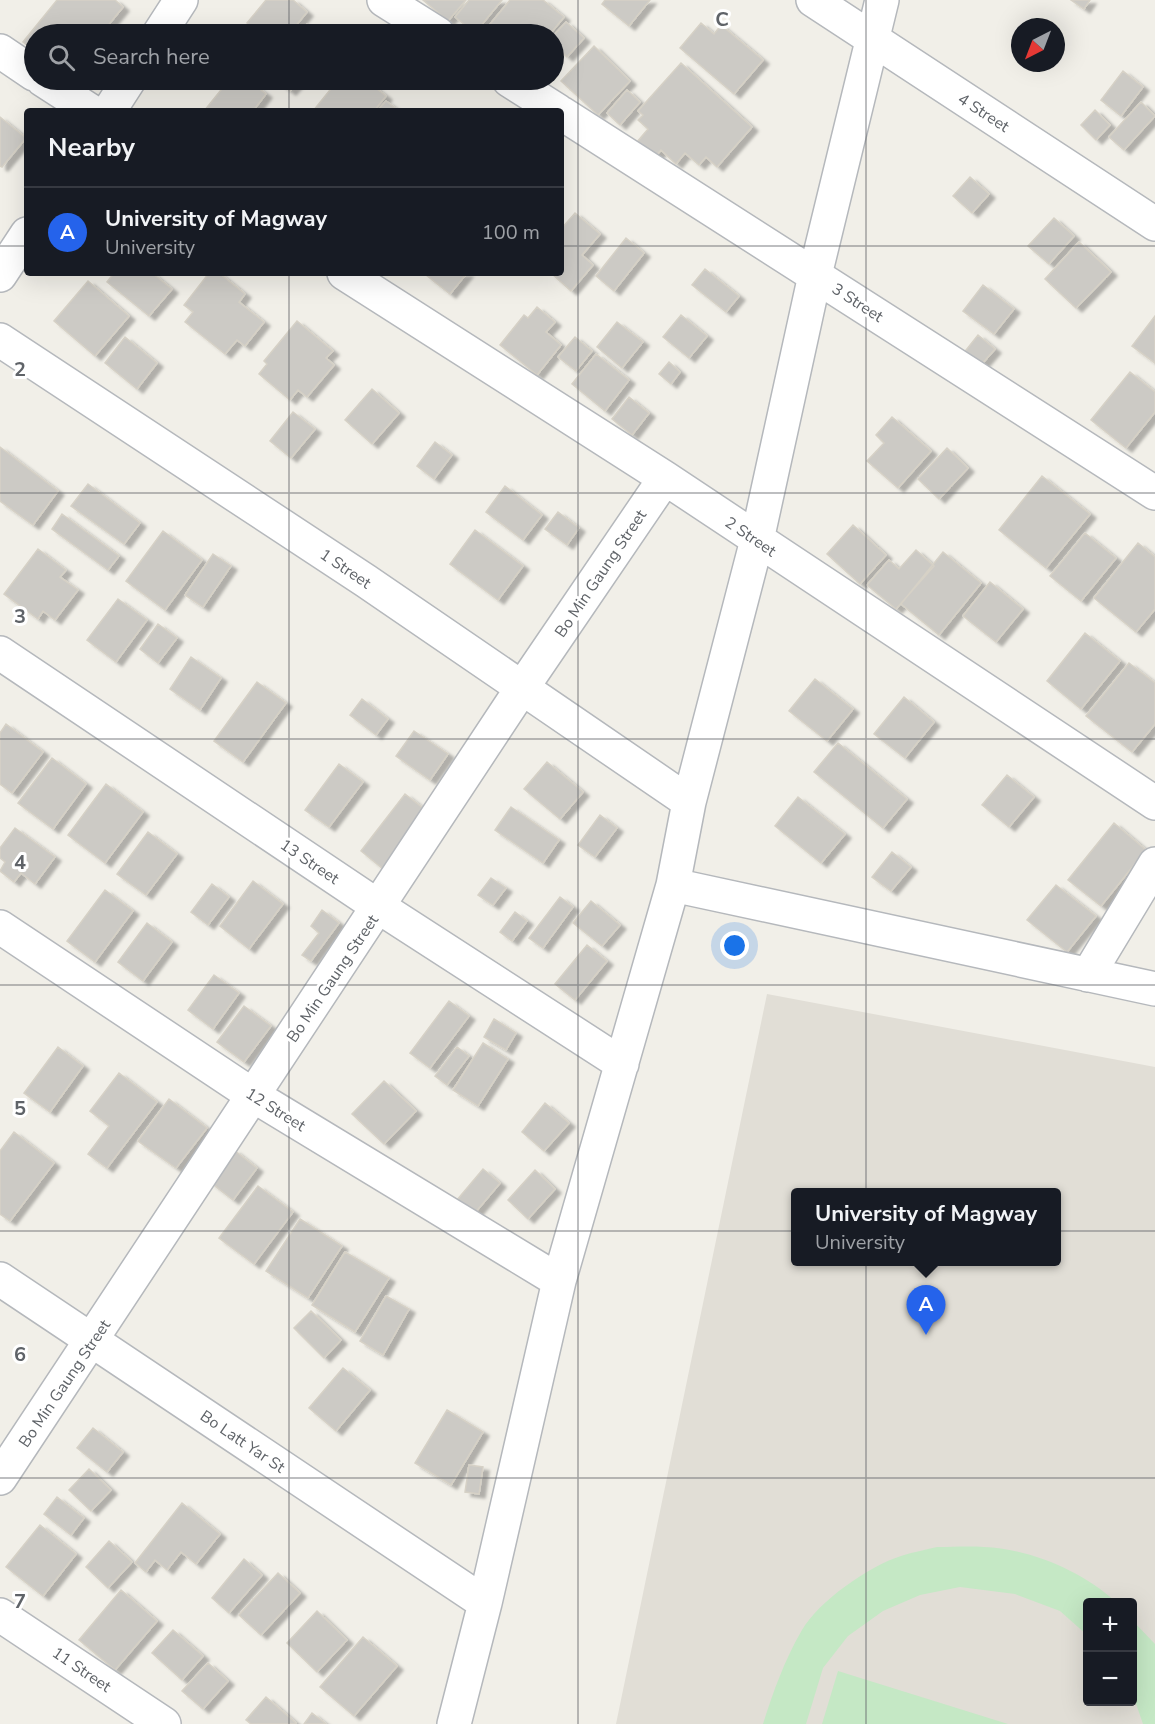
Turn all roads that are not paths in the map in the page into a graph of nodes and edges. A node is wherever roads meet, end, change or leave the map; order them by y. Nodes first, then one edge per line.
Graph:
1 (181, 0) edge
2 (384, 0) edge
3 (813, 0) edge
4 (882, 0) edge
5 (165, 24) edge
6 (422, 24) edge
7 (873, 39) junction
8 (0, 51) edge
9 (24, 67) edge
10 (58, 90) edge
11 (123, 90) edge
12 (525, 90) edge
13 (86, 108) edge
14 (111, 108) edge
15 (554, 108) edge
16 (564, 115) edge
17 (1155, 224) edge
18 (24, 239) edge
19 (0, 275) edge
20 (815, 275) junction
21 (349, 276) edge
22 (0, 340) edge
23 (665, 478) junction
24 (1155, 493) edge
25 (757, 540) junction
26 (0, 653) edge
27 (522, 688) junction
28 (689, 802) junction
29 (1155, 803) edge
30 (1155, 864) edge
31 (673, 885) junction
32 (379, 908) junction
33 (0, 927) edge
34 (1088, 975) junction
35 (1155, 989) edge
36 (622, 1064) junction
37 (254, 1096) junction
38 (0, 1279) edge
39 (559, 1281) junction
40 (93, 1340) junction
41 (0, 1478) edge
42 (485, 1603) junction
43 (0, 1615) edge
44 (164, 1724) edge
45 (454, 1724) edge

1 - 5 street
2 - 6 street
3 - 7 street, 4 Street
4 - 7 street
7 - 17 street, 4 Street
7 - 20 street
8 - 9 street
10 - 13 street
11 - 14 street
12 - 15 street, 3 Street
16 - 20 street, 3 Street
18 - 19 street
20 - 24 street, 3 Street
20 - 25 street
21 - 23 street, 2 Street
22 - 27 street, 1 Street
23 - 25 street, 2 Street
23 - 27 street, Bo Min Gaung Street
25 - 28 street
25 - 29 street, 2 Street
26 - 32 street, 13 Street
27 - 28 street, 1 Street
27 - 32 street, Bo Min Gaung Street
28 - 31 street
30 - 34 street
31 - 34 street
31 - 36 street
32 - 36 street, 13 Street
32 - 37 street, Bo Min Gaung Street
33 - 37 street, 12 Street
34 - 35 street
36 - 39 street
37 - 39 street, 12 Street
37 - 40 street, Bo Min Gaung Street
38 - 40 street, Bo Latt Yar St
39 - 42 street
40 - 41 street, Bo Min Gaung Street
40 - 42 street, Bo Latt Yar St
42 - 45 street
43 - 44 street, 11 Street

